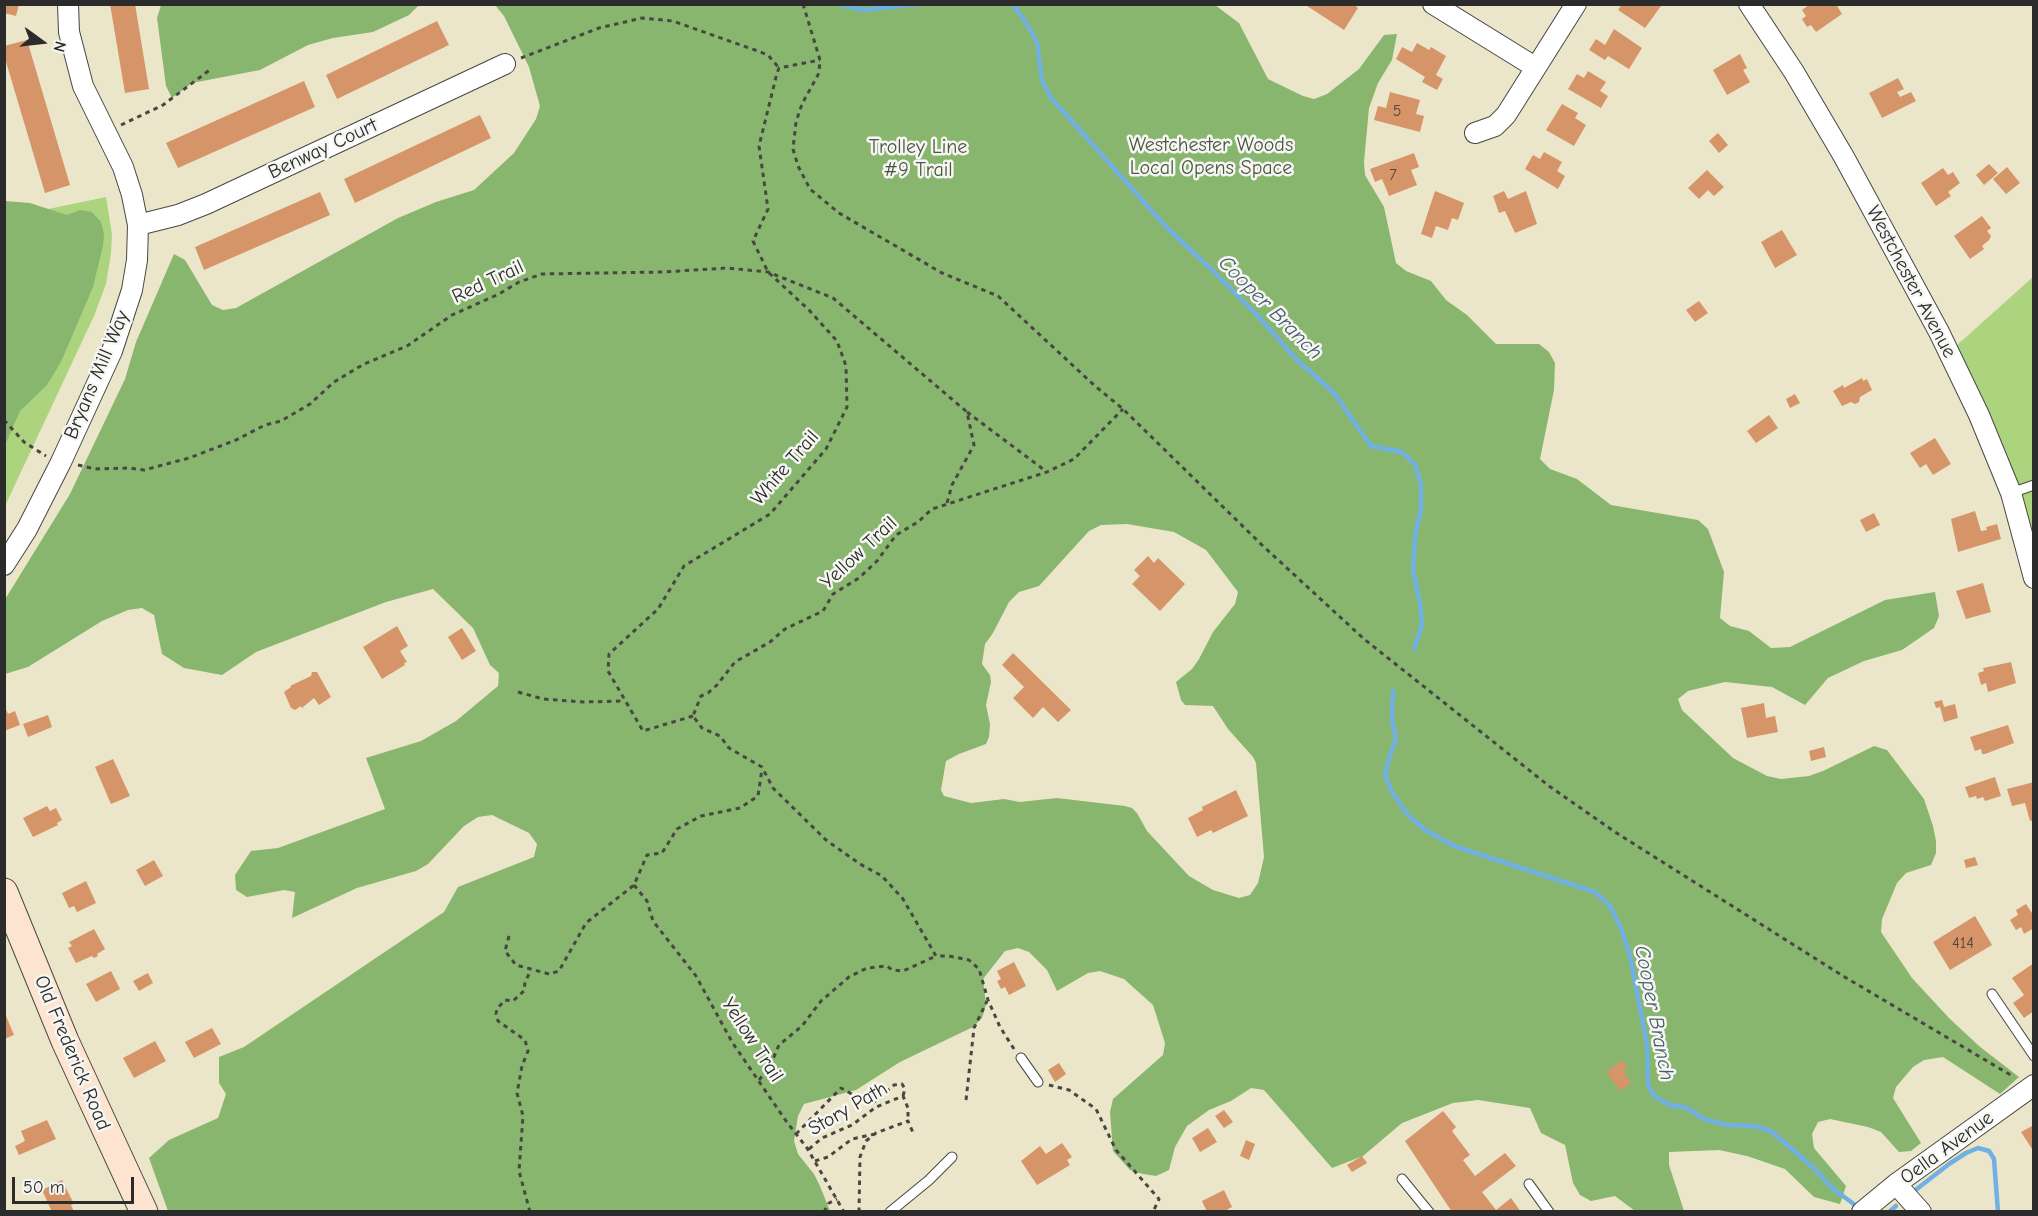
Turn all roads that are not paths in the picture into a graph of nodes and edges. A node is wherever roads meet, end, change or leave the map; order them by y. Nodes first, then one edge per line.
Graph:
1 (68, 4) edge
2 (1433, 4) edge
3 (1576, 4) edge
4 (1749, 4) edge
5 (514, 61) road end
6 (1535, 67) junction
7 (1475, 133) dead end
8 (138, 225) junction
9 (2034, 485) edge
10 (2011, 493) junction
11 (4, 565) edge
12 (2034, 578) edge
13 (4, 892) edge
14 (1992, 994) dead end
15 (2034, 1056) edge
16 (1021, 1058) road end
17 (1038, 1082) road end
18 (2032, 1086) edge
19 (952, 1157) dead end
20 (1402, 1179) dead end
21 (1529, 1184) dead end
22 (1896, 1184) junction
23 (1864, 1209) edge
24 (144, 1212) edge
25 (890, 1212) edge
26 (1429, 1212) edge
27 (1549, 1212) edge
28 (1921, 1212) edge

1 - 8 street, Bryans Mill Way
2 - 6 street
3 - 6 street
4 - 10 street, Westchester Avenue
5 - 8 street, Benway Court
6 - 7 street
8 - 11 street, Bryans Mill Way
9 - 10 lane
10 - 12 street, Westchester Avenue
13 - 24 street, Old Frederick Road
14 - 15 lane
16 - 17 lane
18 - 22 street, Oella Avenue
19 - 25 lane
20 - 26 lane
21 - 27 lane
22 - 23 street, Oella Avenue
22 - 28 street

